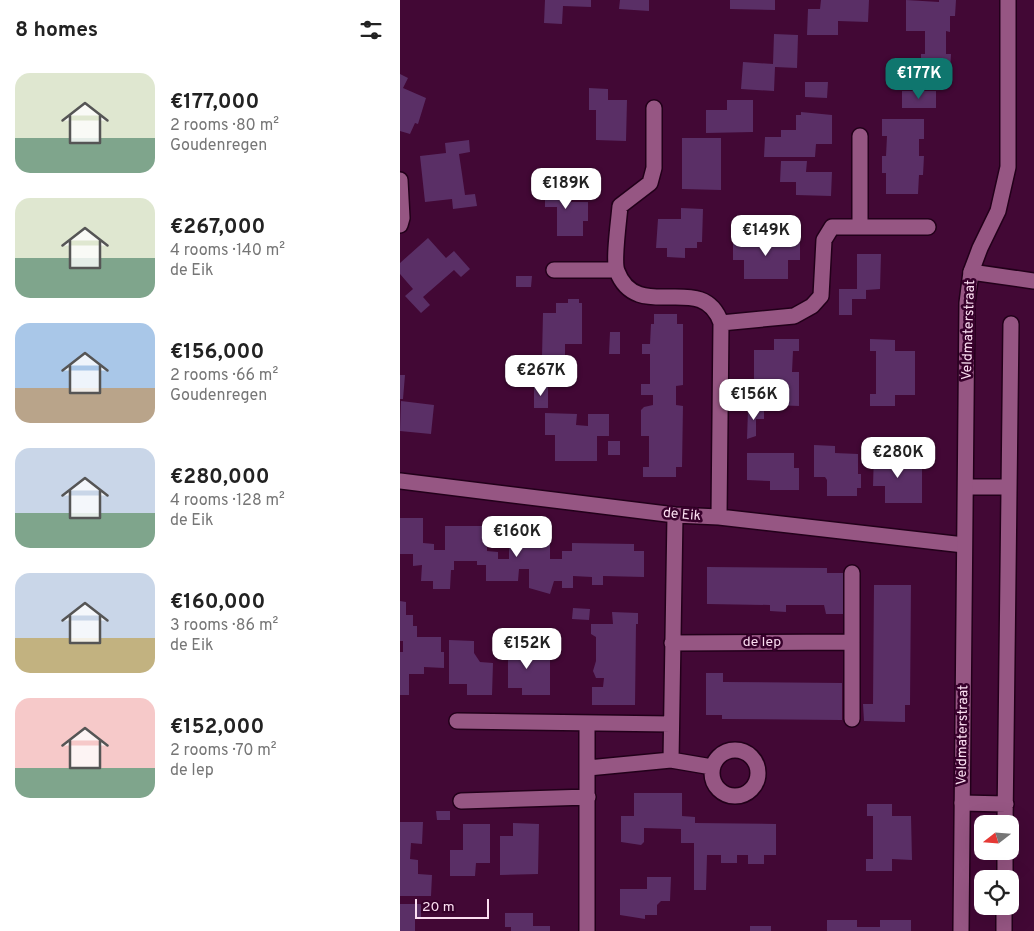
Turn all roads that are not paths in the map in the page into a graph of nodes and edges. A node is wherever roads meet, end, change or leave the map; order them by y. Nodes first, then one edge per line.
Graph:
1 (1008, 0) edge
2 (654, 108) dead end
3 (860, 136) dead end
4 (400, 180) edge
5 (400, 225) edge
6 (860, 226) junction
7 (928, 227) dead end
8 (554, 270) dead end
9 (616, 270) junction
10 (971, 272) junction
11 (1034, 281) edge
12 (721, 323) junction
13 (1011, 324) dead end
14 (400, 481) edge
15 (966, 487) junction
16 (1009, 488) junction
17 (674, 515) junction
18 (719, 518) junction
19 (964, 545) junction
20 (852, 573) dead end
21 (852, 642) junction
22 (672, 643) junction
23 (852, 719) dead end
24 (457, 721) dead end
25 (587, 723) junction
26 (671, 724) junction
27 (671, 760) junction
28 (712, 767) dead end
29 (588, 768) junction
30 (588, 796) junction
31 (461, 801) dead end
32 (962, 803) junction
33 (1006, 804) junction
34 (1005, 815) edge
35 (1004, 915) edge
36 (587, 931) edge
37 (961, 931) edge
38 (1004, 931) edge

1 - 10 street, Veldmaterstraat
2 - 9 street
3 - 6 street
4 - 5 street
6 - 7 street
6 - 12 street
8 - 9 street
9 - 12 street
10 - 11 street
10 - 15 street, Veldmaterstraat
12 - 18 street
13 - 16 street
14 - 17 street, de Eik
15 - 16 street
15 - 19 street, Veldmaterstraat
16 - 33 street
17 - 18 street, de Eik
17 - 22 street
18 - 19 street, de Eik
19 - 32 street, Veldmaterstraat
20 - 21 street
21 - 22 street, de Iep
21 - 23 street
22 - 26 street
24 - 25 street
25 - 26 street
25 - 29 street
26 - 27 street
27 - 28 street
27 - 29 street
29 - 30 street
30 - 31 street
30 - 36 street
32 - 33 street, Veldmaterstraat
32 - 37 street, Veldmaterstraat
33 - 34 street
35 - 38 street

